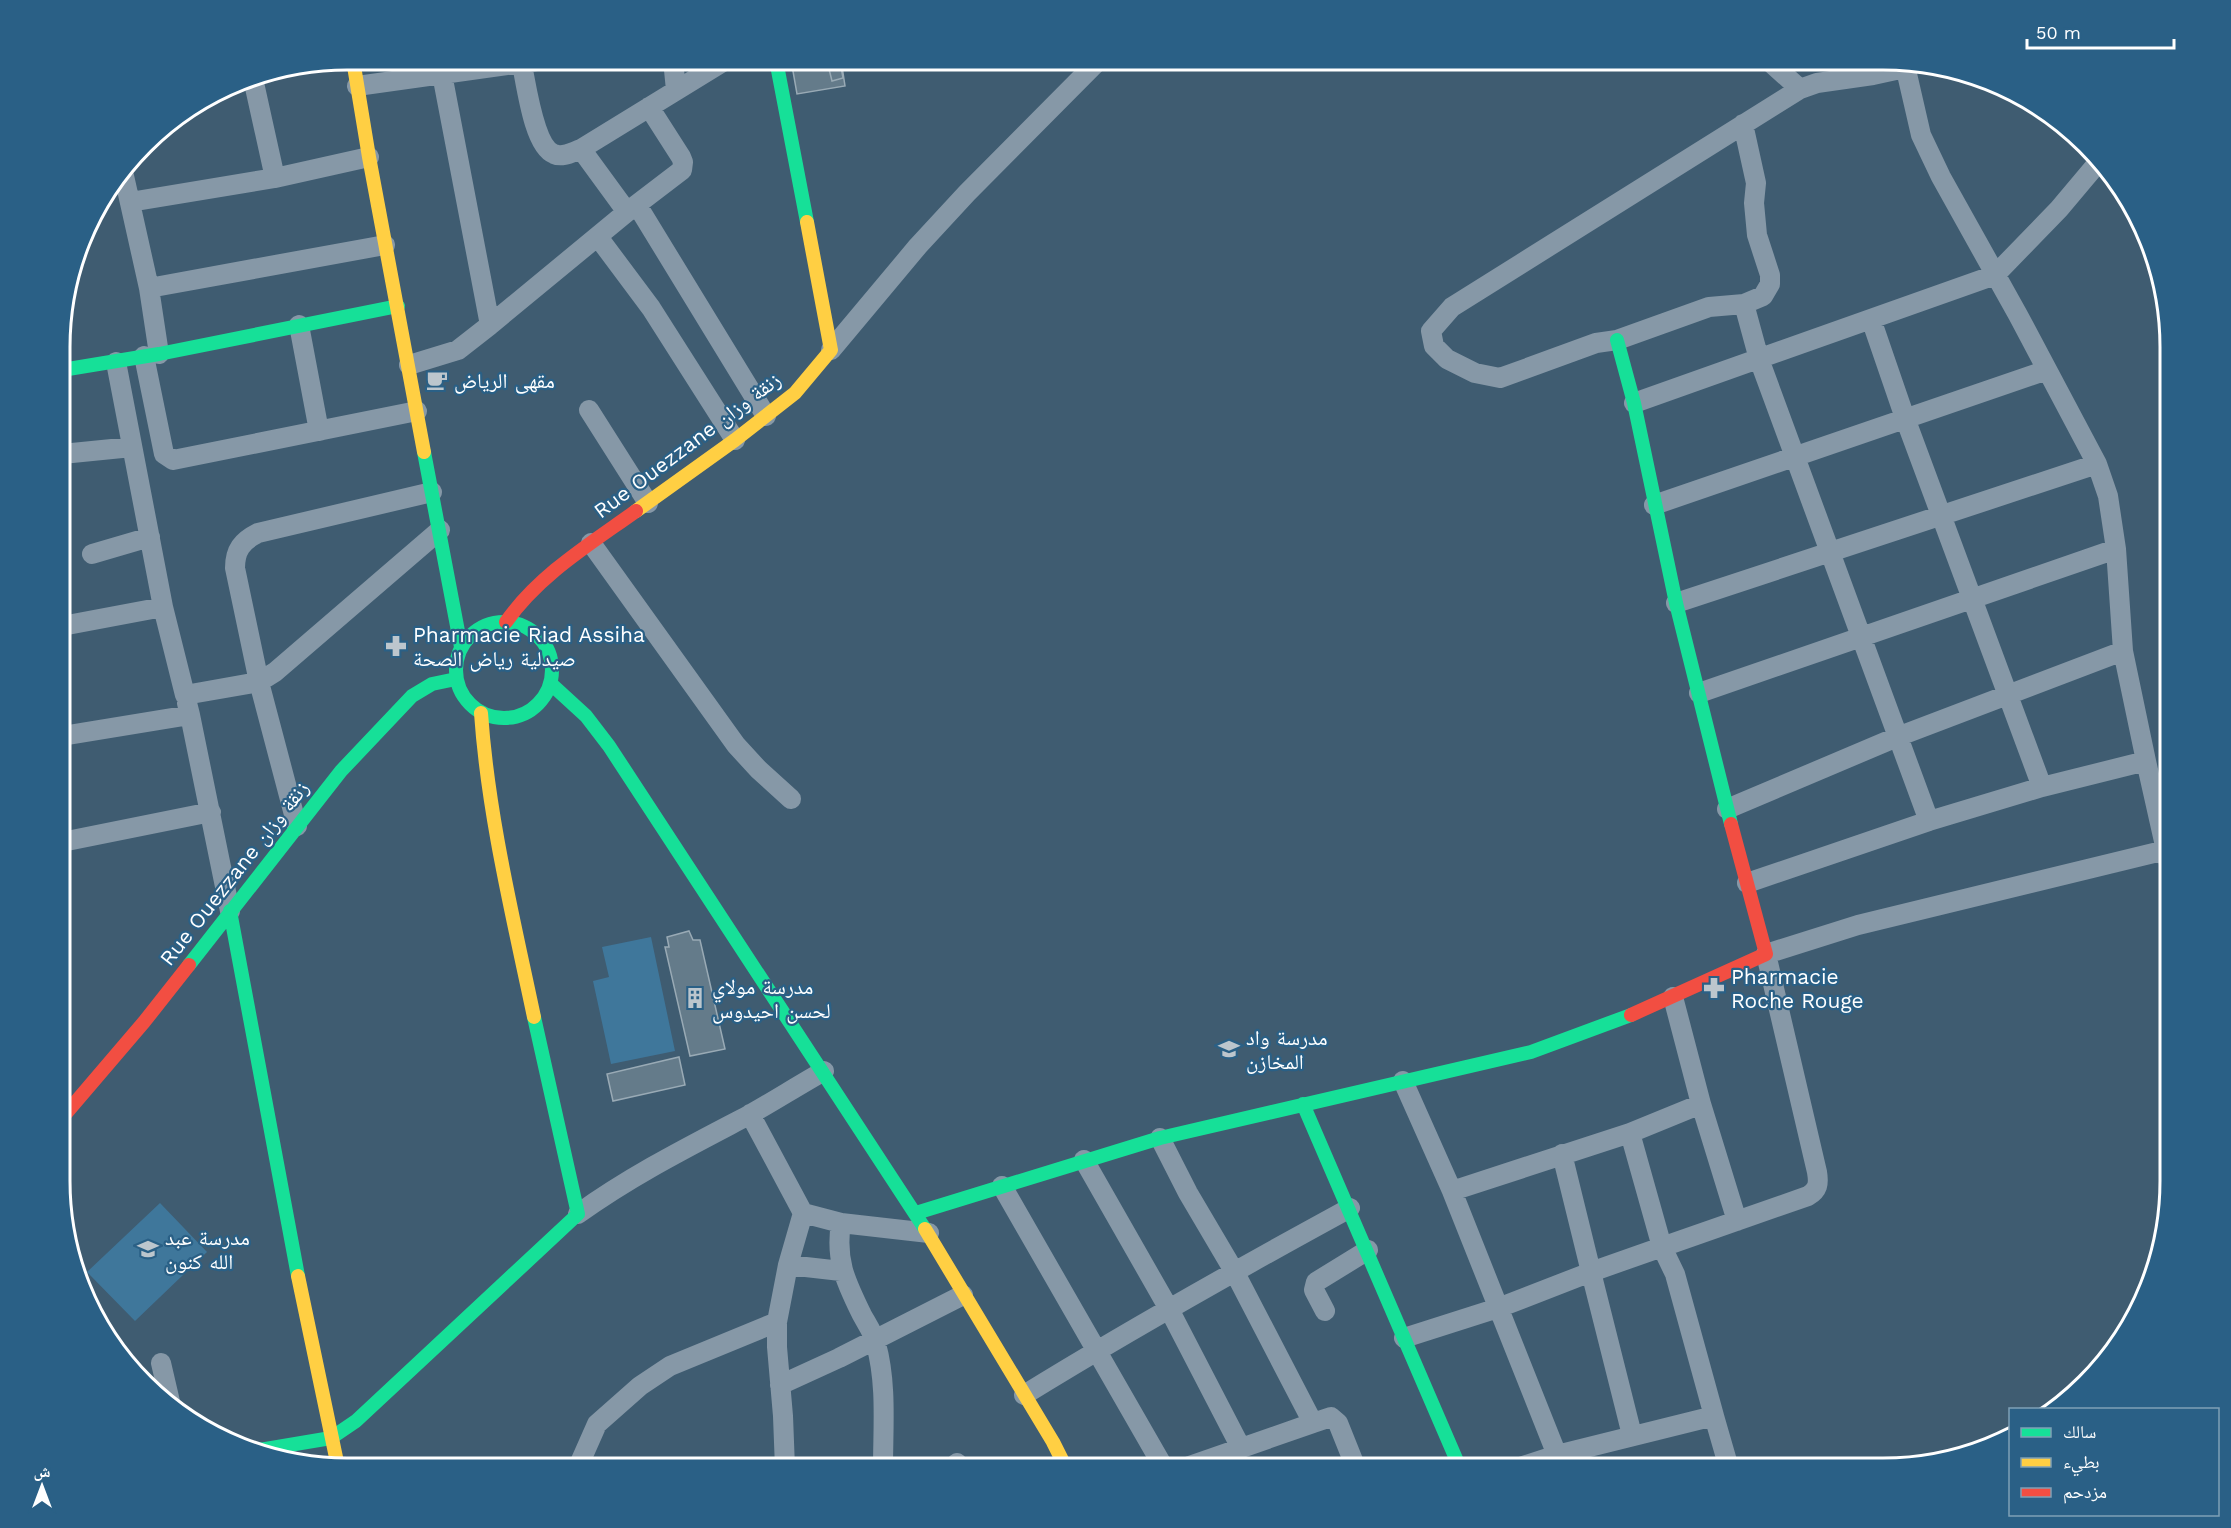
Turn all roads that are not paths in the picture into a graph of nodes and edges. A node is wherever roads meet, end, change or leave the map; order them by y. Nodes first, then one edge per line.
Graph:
1 (355, 70) edge
2 (473, 70) edge
3 (524, 70) edge
4 (673, 70) edge
5 (709, 70) edge
6 (778, 70) edge
7 (1089, 70) edge
8 (1782, 70) edge
9 (1887, 70) edge
10 (1906, 72) edge
11 (442, 75) junction
12 (357, 86) junction
13 (255, 87) edge
14 (1800, 89) junction
15 (676, 90) junction
16 (649, 107) junction
17 (1743, 124) junction
18 (581, 149) junction
19 (369, 157) junction
20 (2094, 168) edge
21 (275, 178) junction
22 (125, 182) edge
23 (130, 202) junction
24 (632, 208) junction
25 (598, 237) junction
26 (386, 245) junction
27 (1995, 275) junction
28 (149, 288) junction
29 (1744, 304) junction
30 (398, 306) junction
31 (1871, 319) junction
32 (299, 325) junction
33 (490, 325) junction
34 (1617, 340) junction
35 (831, 350) junction
36 (151, 355) junction
37 (1759, 359) junction
38 (116, 362) junction
39 (409, 365) junction
40 (70, 369) edge
41 (2047, 370) junction
42 (1634, 403) junction
43 (589, 410) dead end
44 (417, 411) junction
45 (766, 416) junction
46 (1905, 418) junction
47 (319, 431) junction
48 (735, 440) junction
49 (132, 447) junction
50 (70, 453) edge
51 (1796, 456) junction
52 (2097, 464) junction
53 (432, 492) junction
54 (648, 503) junction
55 (1654, 505) junction
56 (1941, 515) junction
57 (440, 530) junction
58 (150, 537) junction
59 (591, 543) junction
60 (2115, 549) junction
61 (1831, 552) junction
62 (92, 554) dead end
63 (1971, 599) junction
64 (1676, 603) junction
65 (163, 607) junction
66 (506, 622) junction
67 (70, 624) edge
68 (1862, 637) junction
69 (461, 647) junction
70 (2123, 651) junction
71 (456, 679) junction
72 (260, 682) junction
73 (550, 683) junction
74 (1699, 693) junction
75 (2008, 694) junction
76 (185, 695) junction
77 (481, 713) junction
78 (190, 715) junction
79 (70, 735) edge
80 (1897, 737) junction
81 (2146, 761) junction
82 (2042, 788) junction
83 (792, 799) dead end
84 (1727, 809) junction
85 (211, 812) junction
86 (1929, 821) junction
87 (2160, 823) edge
88 (297, 826) junction
89 (70, 840) edge
90 (2160, 861) edge
91 (1747, 883) junction
92 (230, 911) junction
93 (1766, 954) junction
94 (1673, 997) junction
95 (824, 1071) junction
96 (1403, 1081) junction
97 (1303, 1104) junction
98 (1701, 1104) junction
99 (70, 1109) edge
100 (750, 1114) junction
101 (1630, 1133) junction
102 (1160, 1138) junction
103 (1562, 1154) junction
104 (1084, 1160) junction
105 (1002, 1186) junction
106 (1452, 1191) junction
107 (1350, 1208) junction
108 (803, 1213) junction
109 (916, 1213) junction
110 (578, 1214) junction
111 (1737, 1221) junction
112 (841, 1223) junction
113 (929, 1233) junction
114 (1662, 1247) junction
115 (1368, 1250) junction
116 (788, 1265) junction
117 (841, 1271) junction
118 (1234, 1272) junction
119 (1590, 1272) junction
120 (963, 1295) junction
121 (1498, 1308) junction
122 (1169, 1309) junction
123 (1325, 1311) dead end
124 (777, 1322) junction
125 (1404, 1338) junction
126 (875, 1340) junction
127 (1098, 1350) junction
128 (161, 1363) dead end
129 (780, 1385) junction
130 (168, 1391) edge
131 (1024, 1395) junction
132 (1714, 1416) junction
133 (1313, 1423) junction
134 (1632, 1435) junction
135 (331, 1438) junction
136 (1240, 1446) junction
137 (274, 1447) edge
138 (1557, 1455) junction
139 (336, 1457) edge
140 (582, 1458) edge
141 (785, 1458) edge
142 (883, 1458) edge
143 (1060, 1458) edge
144 (1158, 1458) edge
145 (1209, 1458) edge
146 (1352, 1458) edge
147 (1456, 1458) edge
148 (1548, 1458) edge
149 (1726, 1458) edge

1 - 12 street
2 - 11 street
3 - 18 street
4 - 15 street
5 - 15 street
6 - 35 street
7 - 35 street
8 - 14 street
9 - 14 street
10 - 27 street
11 - 12 street
11 - 33 street
12 - 19 street
13 - 21 street
14 - 17 street
15 - 16 street
16 - 18 street
16 - 24 street
17 - 29 street
17 - 34 street
18 - 24 street
19 - 21 street
19 - 26 street
20 - 27 street
21 - 23 street
22 - 23 street
23 - 28 street
24 - 25 street
24 - 45 street
25 - 33 street
25 - 48 street
26 - 28 street
26 - 30 street
27 - 31 street
27 - 41 street
28 - 36 street
29 - 34 street
29 - 37 street
30 - 32 street
30 - 39 street
31 - 37 street
31 - 46 street
32 - 36 street
32 - 47 street
33 - 39 street
34 - 42 street
35 - 45 street, Rue Ouezzane زنقة وزان
36 - 38 street
36 - 47 street
37 - 42 street
37 - 51 street
38 - 40 street
38 - 49 street
39 - 44 street
41 - 46 street
41 - 52 street
42 - 55 street
43 - 54 street
44 - 47 street
44 - 53 street
45 - 48 street, Rue Ouezzane زنقة وزان
46 - 51 street
46 - 56 street
48 - 54 street, Rue Ouezzane زنقة وزان
49 - 50 street
49 - 58 street
51 - 55 street
51 - 61 street
52 - 56 street
52 - 60 street
53 - 57 street
53 - 72 street
54 - 59 street, Rue Ouezzane زنقة وزان
55 - 64 street
56 - 61 street
56 - 63 street
57 - 69 street
57 - 72 street
58 - 62 street
58 - 65 street
59 - 66 street, Rue Ouezzane زنقة وزان
59 - 83 street
60 - 63 street
60 - 70 street
61 - 64 street
61 - 68 street
63 - 68 street
63 - 75 street
64 - 74 street
65 - 67 street
65 - 76 street
66 - 69 street
66 - 73 street
68 - 74 street
68 - 80 street
69 - 71 street
70 - 75 street
70 - 81 street
71 - 77 street
71 - 88 street, Rue Ouezzane زنقة وزان
72 - 76 street
72 - 88 street
73 - 77 street
73 - 95 street
74 - 84 street
75 - 80 street
75 - 82 street
76 - 78 street
77 - 110 street
78 - 79 street
78 - 85 street
80 - 84 street
80 - 86 street
81 - 82 street
81 - 87 street
82 - 86 street
84 - 91 street
85 - 89 street
85 - 92 street
86 - 91 street
88 - 92 street, Rue Ouezzane زنقة وزان
90 - 93 street
91 - 93 street
92 - 99 street, Rue Ouezzane زنقة وزان
92 - 135 street
93 - 94 street
93 - 111 street
94 - 96 street
94 - 98 street
95 - 100 street
95 - 109 street
96 - 97 street
96 - 106 street
97 - 102 street
97 - 107 street
98 - 101 street
98 - 111 street
100 - 108 street
100 - 110 street
101 - 103 street
101 - 114 street
102 - 104 street
102 - 118 street
103 - 106 street
103 - 119 street
104 - 105 street
104 - 122 street
105 - 109 street
105 - 127 street
106 - 121 street
107 - 115 street
107 - 118 street
108 - 112 street
108 - 116 street
109 - 113 street
110 - 135 street
111 - 114 street
112 - 113 street
112 - 117 street
113 - 120 street
114 - 119 street
114 - 132 street
115 - 123 street
115 - 125 street
116 - 117 street
116 - 124 street
117 - 126 street
118 - 122 street
118 - 133 street
119 - 121 street
119 - 134 street
120 - 126 street
120 - 131 street
121 - 125 street
121 - 138 street
122 - 127 street
122 - 136 street
124 - 129 street
124 - 140 street
125 - 147 street
126 - 129 street
126 - 142 street
127 - 131 street
127 - 144 street
128 - 130 street
129 - 141 street
131 - 143 street
132 - 134 street
132 - 149 street
133 - 136 street
133 - 146 street
134 - 138 street
135 - 137 street
135 - 139 street
136 - 145 street
138 - 148 street

